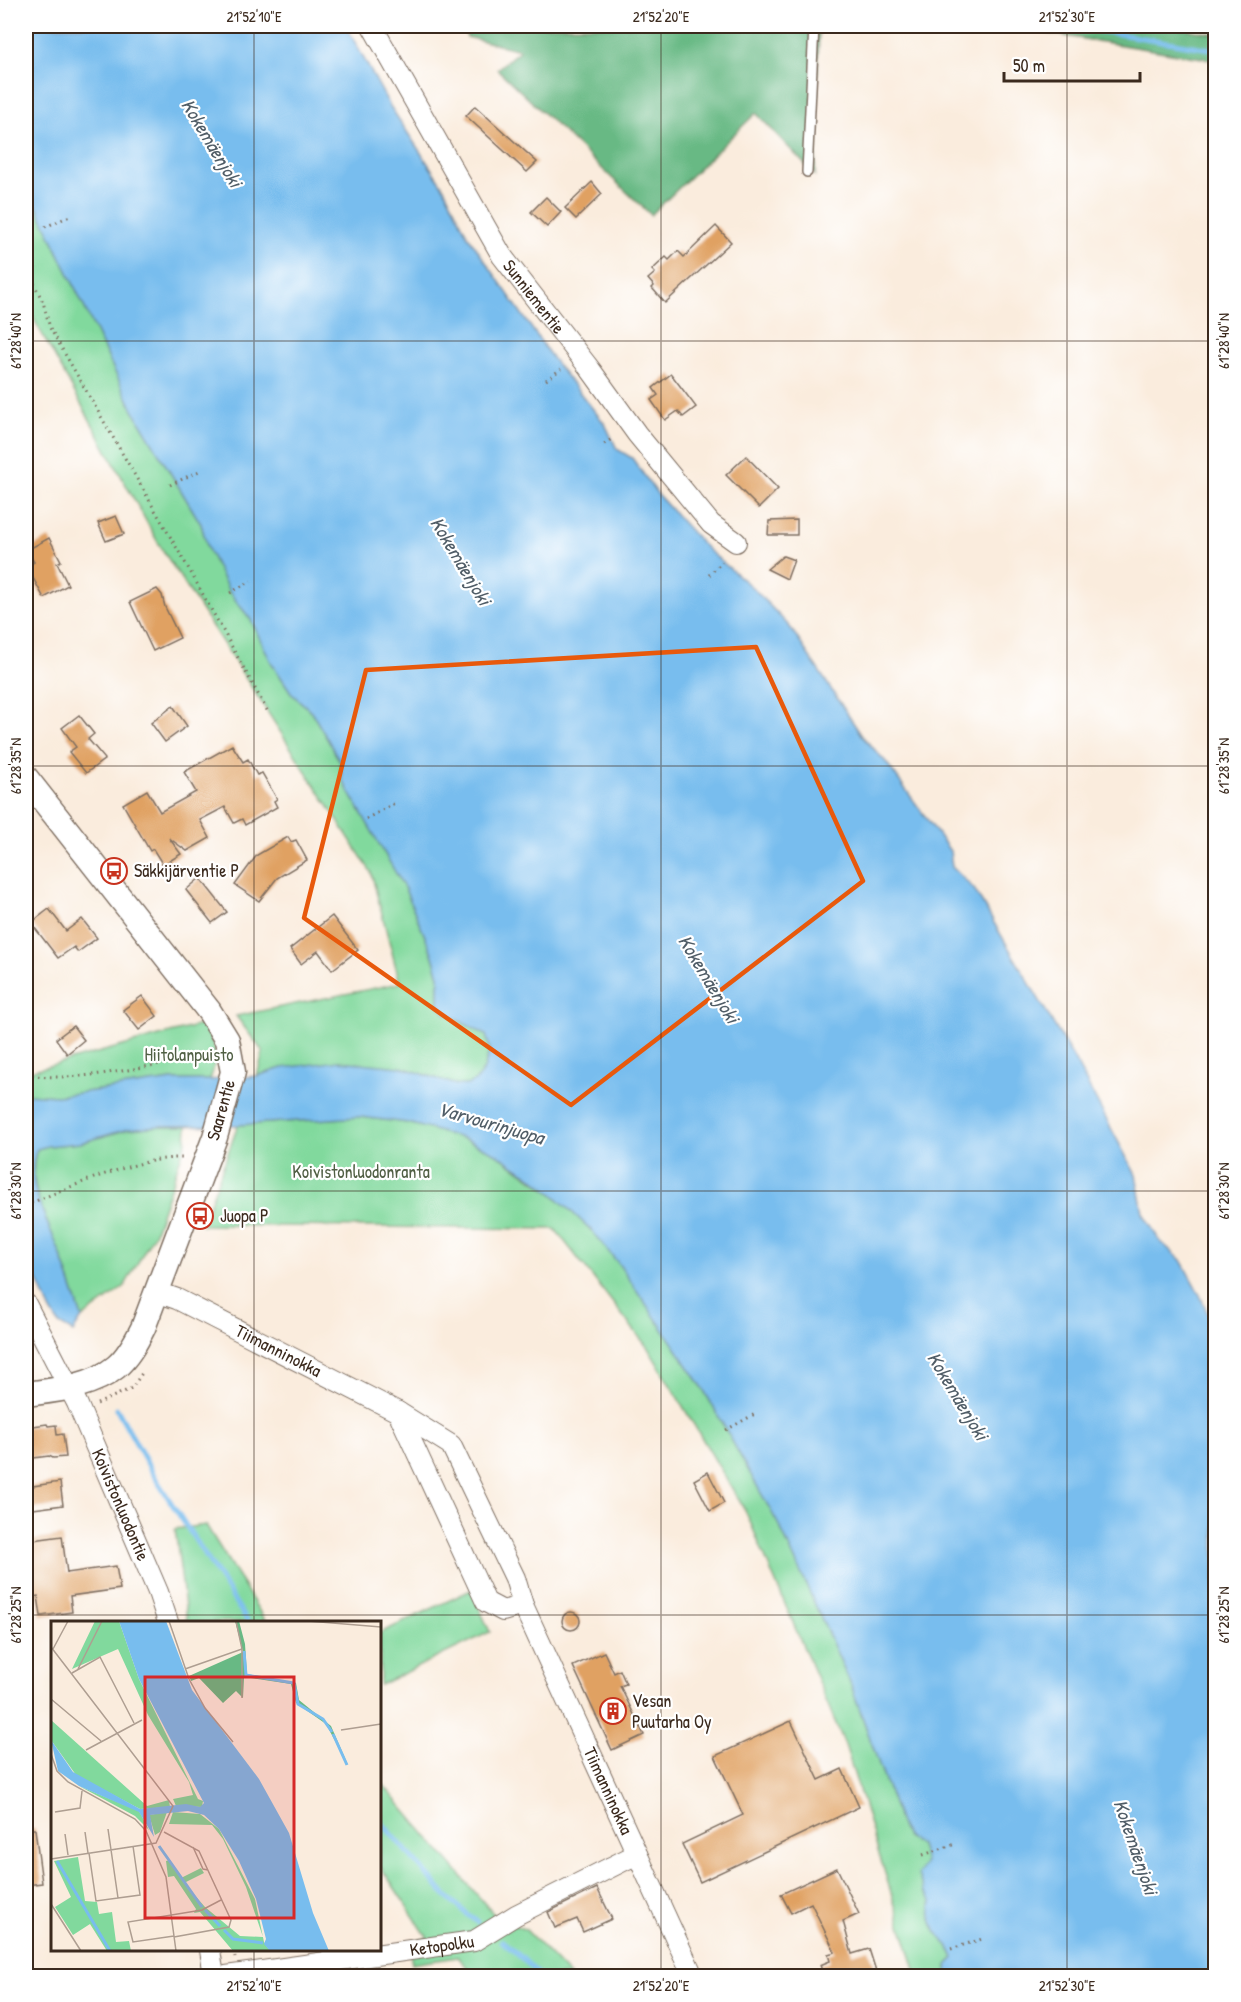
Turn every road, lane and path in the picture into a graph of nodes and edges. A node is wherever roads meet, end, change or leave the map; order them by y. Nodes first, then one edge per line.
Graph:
1 (372, 26) edge
2 (814, 26) edge
3 (807, 172) dead end
4 (70, 216) dead end
5 (45, 227) dead end
6 (26, 267) edge
7 (561, 369) dead end
8 (546, 380) dead end
9 (612, 439) dead end
10 (604, 444) dead end
11 (198, 471) dead end
12 (170, 486) dead end
13 (736, 542) dead end
14 (722, 562) dead end
15 (709, 575) dead end
16 (251, 581) dead end
17 (230, 592) dead end
18 (268, 712) dead end
19 (26, 778) edge
20 (395, 803) dead end
21 (366, 819) dead end
22 (231, 1062) junction
23 (26, 1075) edge
24 (206, 1161) junction
25 (26, 1204) edge
26 (157, 1292) junction
27 (26, 1304) edge
28 (69, 1387) junction
29 (26, 1394) edge
30 (399, 1412) junction
31 (754, 1414) dead end
32 (726, 1430) dead end
33 (523, 1605) junction
34 (167, 1621) edge
35 (955, 1844) dead end
36 (637, 1854) junction
37 (923, 1855) dead end
38 (982, 1939) dead end
39 (951, 1949) dead end
40 (210, 1951) edge
41 (214, 1977) edge
42 (226, 1977) edge
43 (693, 1977) edge

1 - 13 street, Sunniementie
2 - 3 lane
4 - 5 path
6 - 18 path
7 - 8 path
9 - 10 path
11 - 12 path
14 - 15 path
16 - 17 path
19 - 22 street
20 - 21 path
22 - 23 path
22 - 24 street, Saarentie
24 - 25 path
24 - 26 street, Saarentie
26 - 28 street, Saarentie
26 - 30 street, Tiimanninokka
27 - 28 street, Koivistonluodontie
28 - 29 street, Saarentie
28 - 34 street, Koivistonluodontie
30 - 33 street, Tiimanninokka
30 - 33 street
31 - 32 path
33 - 36 street, Tiimanninokka
35 - 37 path
36 - 42 street, Ketopolku
36 - 43 street, Tiimanninokka
38 - 39 path
40 - 41 street

